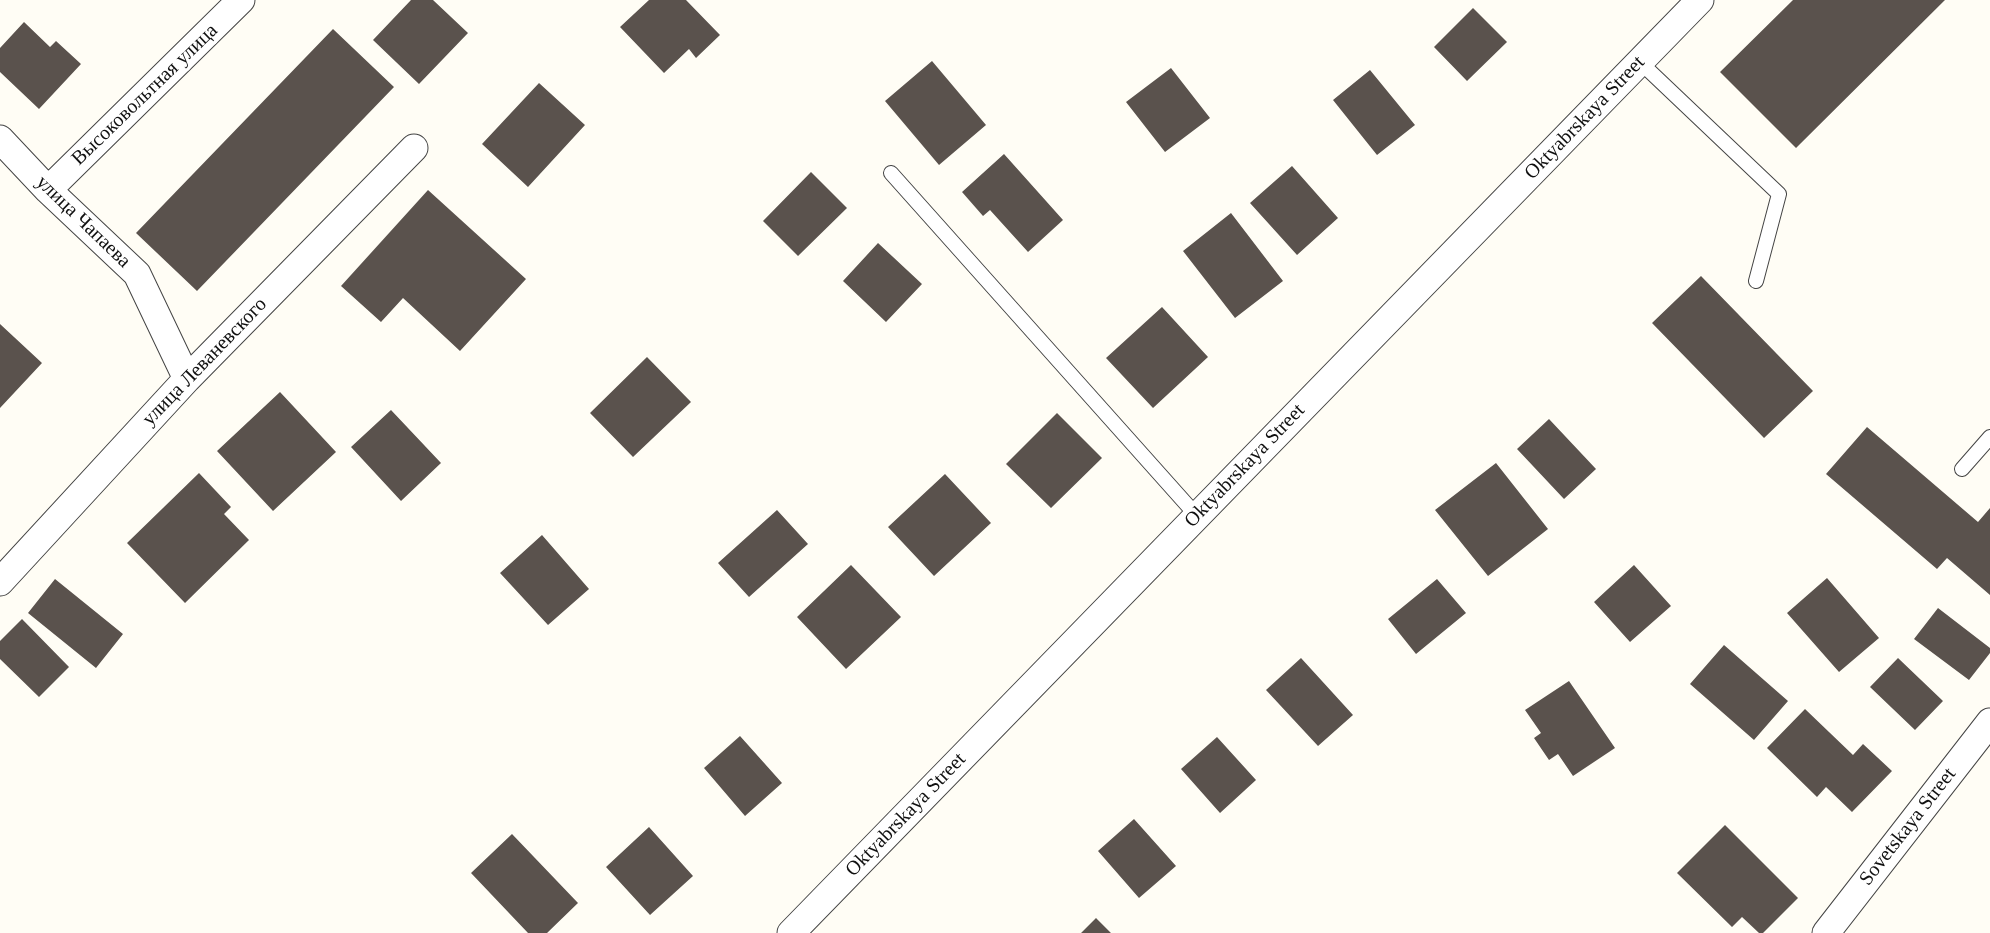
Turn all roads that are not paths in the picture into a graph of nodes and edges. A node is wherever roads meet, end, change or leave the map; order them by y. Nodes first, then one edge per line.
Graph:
1 (241, 0) edge
2 (1700, 0) edge
3 (1640, 62) junction
4 (0, 139) edge
5 (414, 148) dead end
6 (891, 173) dead end
7 (48, 190) junction
8 (1756, 282) dead end
9 (187, 379) junction
10 (1990, 436) edge
11 (1962, 469) dead end
12 (1197, 516) junction
13 (0, 582) edge
14 (1990, 722) edge
15 (791, 933) edge
16 (1826, 933) edge

1 - 7 street, Высоковольтная улица
2 - 3 street, Oktyabrskaya Street
3 - 8 lane
3 - 12 street, Oktyabrskaya Street
4 - 7 street, улица Чапаева
5 - 9 street, улица Леваневского
6 - 12 lane
7 - 9 street, улица Чапаева
9 - 13 street, улица Леваневского
10 - 11 lane
12 - 15 street, Oktyabrskaya Street
14 - 16 street, Sovetskaya Street

